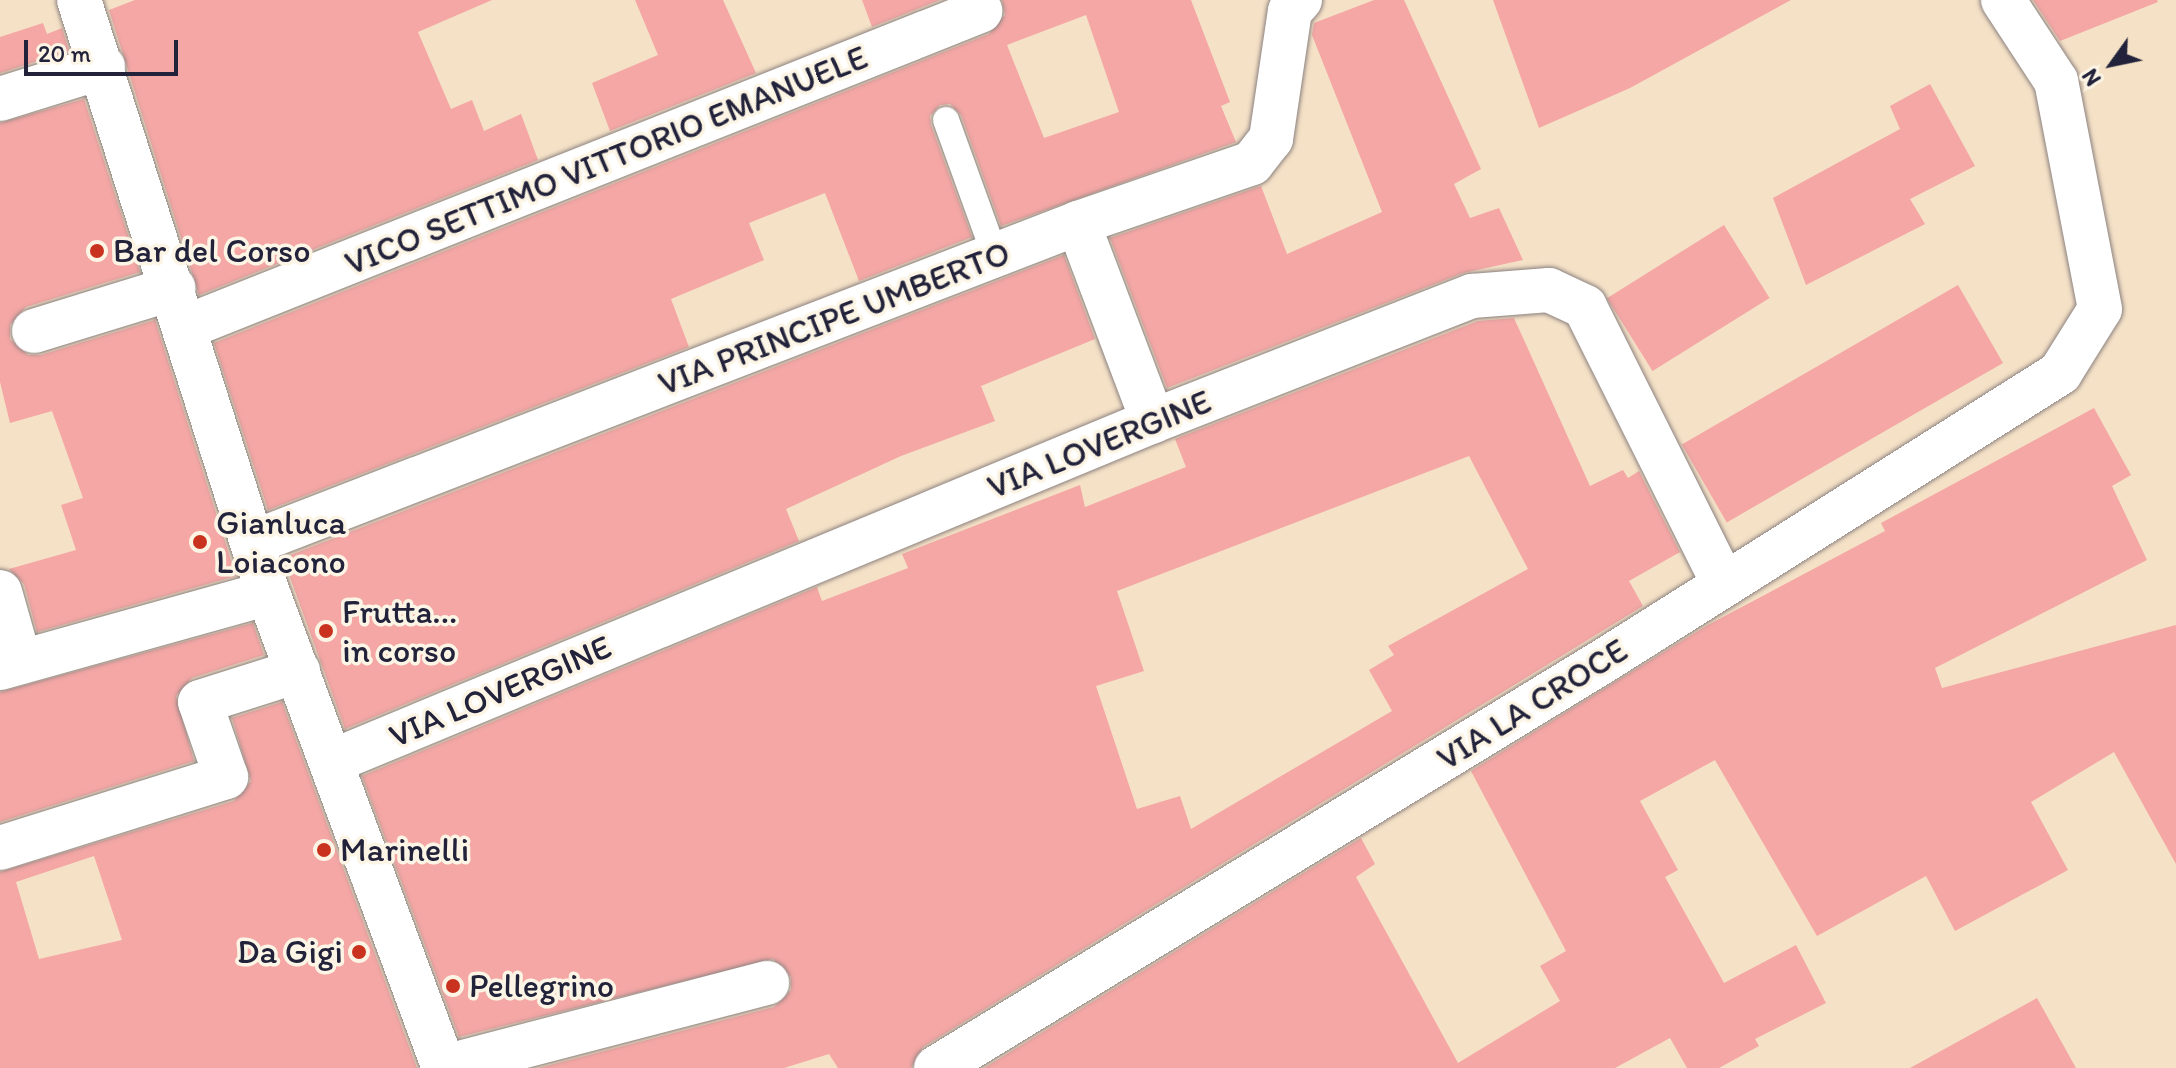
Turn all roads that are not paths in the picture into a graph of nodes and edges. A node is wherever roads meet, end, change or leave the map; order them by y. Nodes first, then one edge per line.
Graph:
1 (81, 0) edge
2 (1300, 0) edge
3 (2003, 0) edge
4 (980, 11) dead end
5 (103, 67) junction
6 (0, 99) edge
7 (946, 120) dead end
8 (1078, 223) junction
9 (995, 255) junction
10 (180, 308) junction
11 (34, 331) dead end
12 (1153, 421) junction
13 (254, 542) junction
14 (1724, 584) junction
15 (0, 592) edge
16 (268, 593) junction
17 (10, 665) edge
18 (298, 671) junction
19 (333, 761) junction
20 (0, 848) edge
21 (767, 983) dead end
22 (444, 1068) edge
23 (936, 1068) edge

1 - 5 street
2 - 8 street, VIA PRINCIPE UMBERTO
3 - 14 street, VIA LA CROCE
4 - 10 street, VICO SETTIMO VITTORIO EMANUELE
5 - 6 street
5 - 10 street
7 - 9 lane
8 - 9 street, VIA PRINCIPE UMBERTO
8 - 12 street
9 - 13 street, VIA PRINCIPE UMBERTO
10 - 11 street, VICO SETTIMO VITTORIO EMANUELE
10 - 13 street
12 - 14 street, VIA LOVERGINE
12 - 19 street, VIA LOVERGINE
13 - 16 street
14 - 23 street, VIA LA CROCE
15 - 17 street
16 - 17 street
16 - 18 street
18 - 19 street
18 - 20 street
19 - 22 street
21 - 22 street

